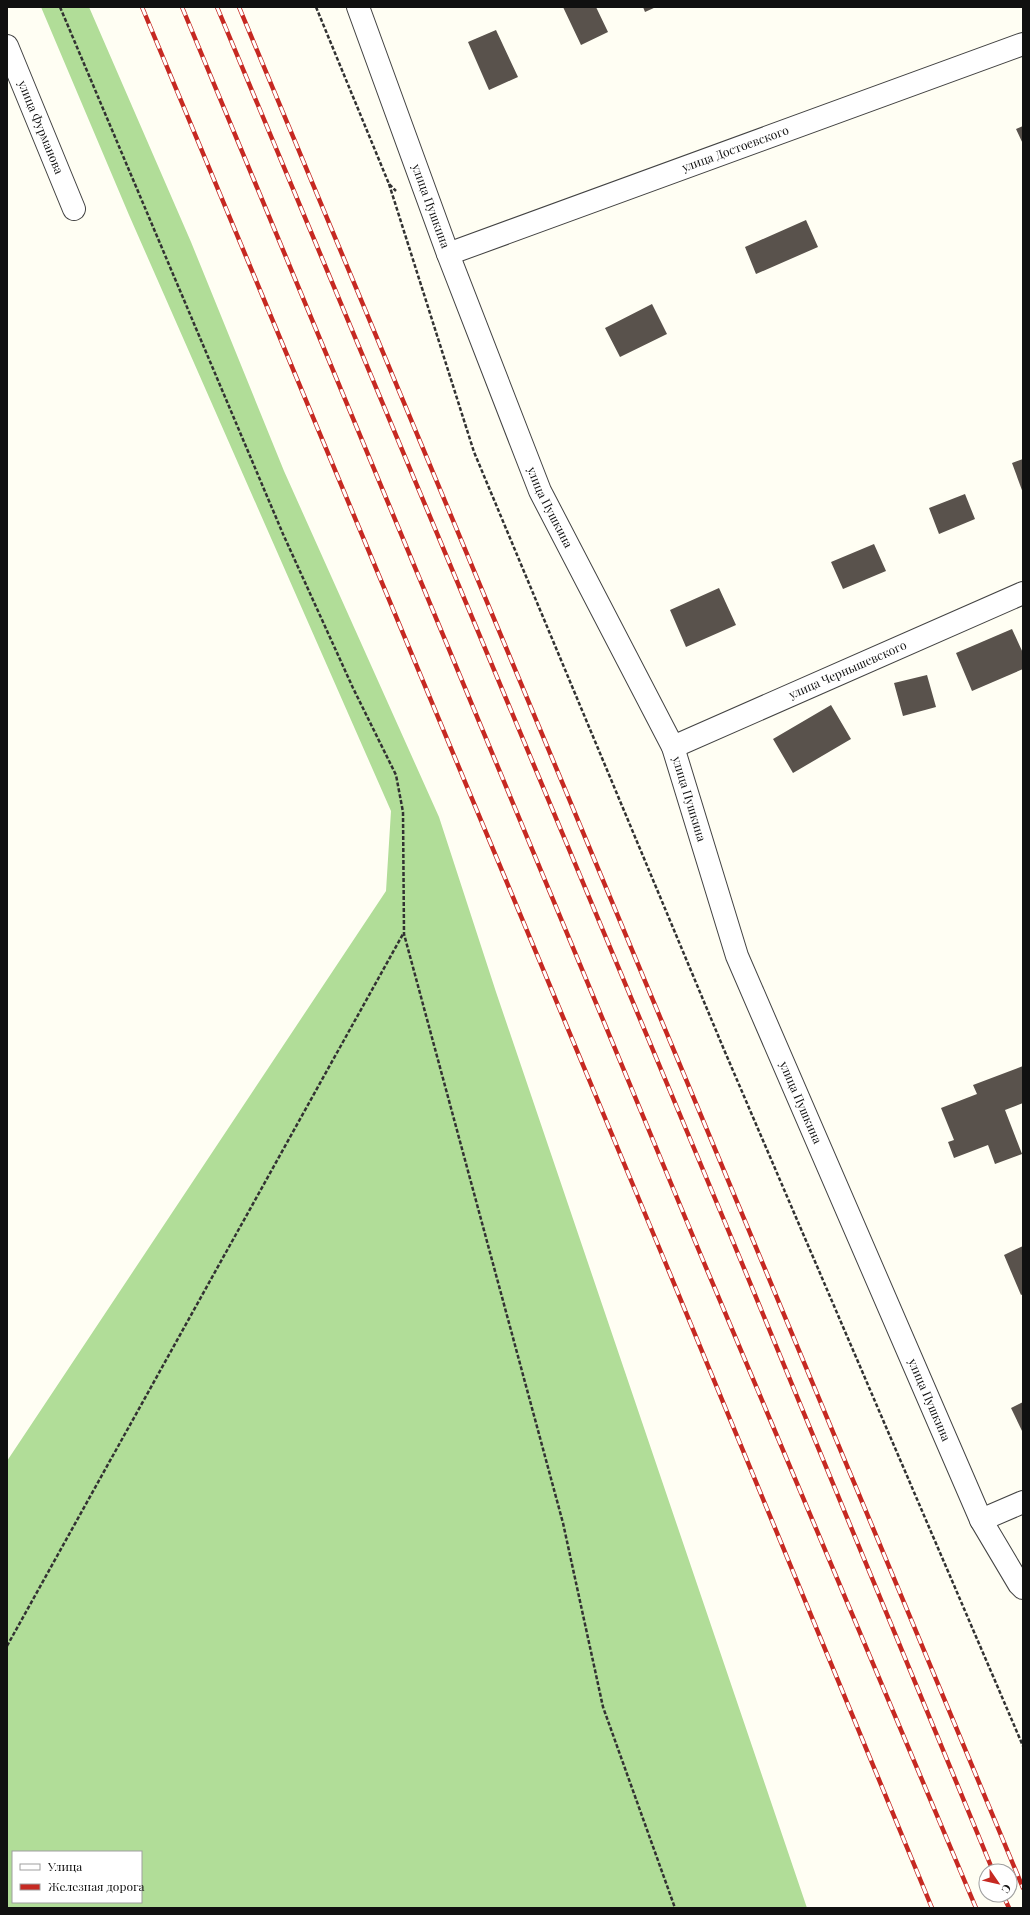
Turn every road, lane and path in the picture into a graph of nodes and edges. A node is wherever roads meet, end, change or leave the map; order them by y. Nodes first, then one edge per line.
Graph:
1 (60, 7) edge
2 (316, 7) edge
3 (358, 7) edge
4 (1023, 44) edge
5 (7, 46) edge
6 (389, 184) junction
7 (399, 196) dead end
8 (74, 209) dead end
9 (448, 254) junction
10 (1023, 593) edge
11 (673, 747) junction
12 (404, 934) junction
13 (1023, 1502) edge
14 (981, 1520) junction
15 (1023, 1588) edge
16 (7, 1646) edge
17 (1023, 1746) edge
18 (675, 1908) edge

1 - 12 path
2 - 6 path
3 - 9 street, улица Пушкина
4 - 9 street, улица Достоевского
5 - 8 street, улица Фурманова
6 - 7 path
6 - 17 path
9 - 11 street, улица Пушкина
10 - 11 street, улица Чернышевского
11 - 14 street, улица Пушкина
12 - 16 path
12 - 18 path
13 - 14 street
14 - 15 street, улица Пушкина

